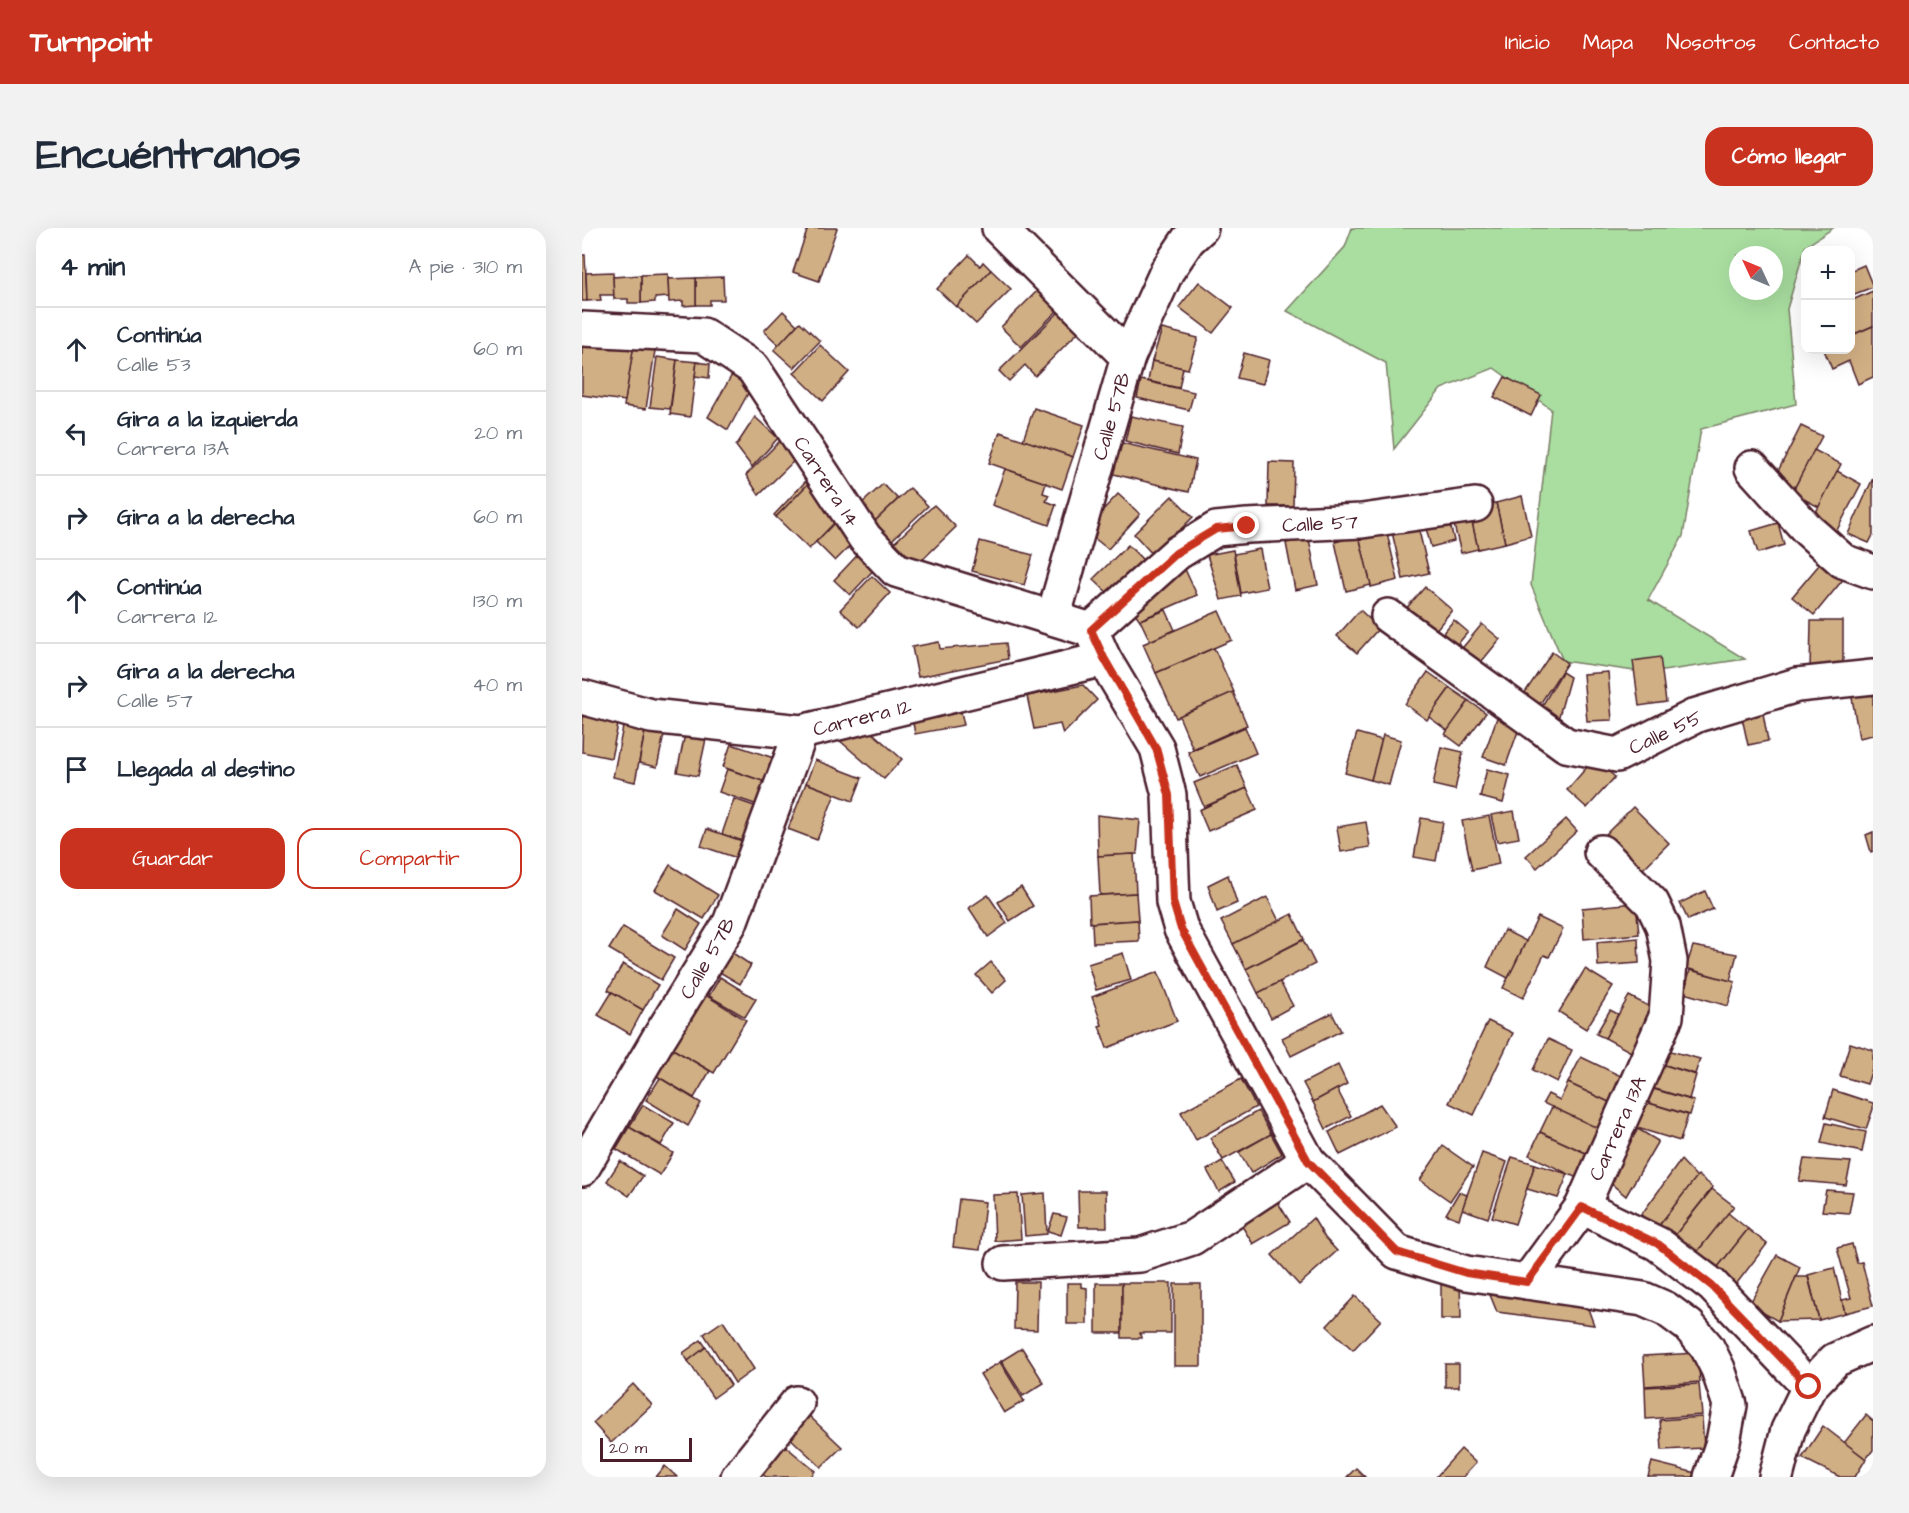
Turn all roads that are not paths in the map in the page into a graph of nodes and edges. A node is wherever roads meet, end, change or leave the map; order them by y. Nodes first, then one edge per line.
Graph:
1 (999, 228) edge
2 (1201, 228) edge
3 (582, 329) edge
4 (1128, 357) junction
5 (1752, 468) dead end
6 (1475, 505) dead end
7 (1873, 572) edge
8 (1388, 615) dead end
9 (1053, 618) junction
10 (1098, 644) junction
11 (1873, 677) edge
12 (582, 696) edge
13 (801, 732) junction
14 (1601, 852) dead end
15 (1308, 1161) junction
16 (582, 1169) edge
17 (1582, 1207) junction
18 (1003, 1263) dead end
19 (1527, 1282) junction
20 (1873, 1342) edge
21 (1809, 1387) junction
22 (797, 1403) dead end
23 (738, 1477) edge
24 (1711, 1477) edge
25 (1776, 1477) edge

1 - 4 street
2 - 4 street, Calle 57B
3 - 9 street, Carrera 14
4 - 9 street, Calle 57B
5 - 7 street
6 - 10 street, Calle 57
8 - 11 street, Calle 55
9 - 10 street, Carrera 14
10 - 13 street, Carrera 12
10 - 15 street
12 - 13 street, Carrera 12
13 - 16 street, Calle 57B
14 - 17 street, Carrera 13A
15 - 18 street
15 - 19 street
17 - 19 street, Carrera 13A
17 - 21 street
19 - 24 street
20 - 21 street
21 - 25 street
22 - 23 street

